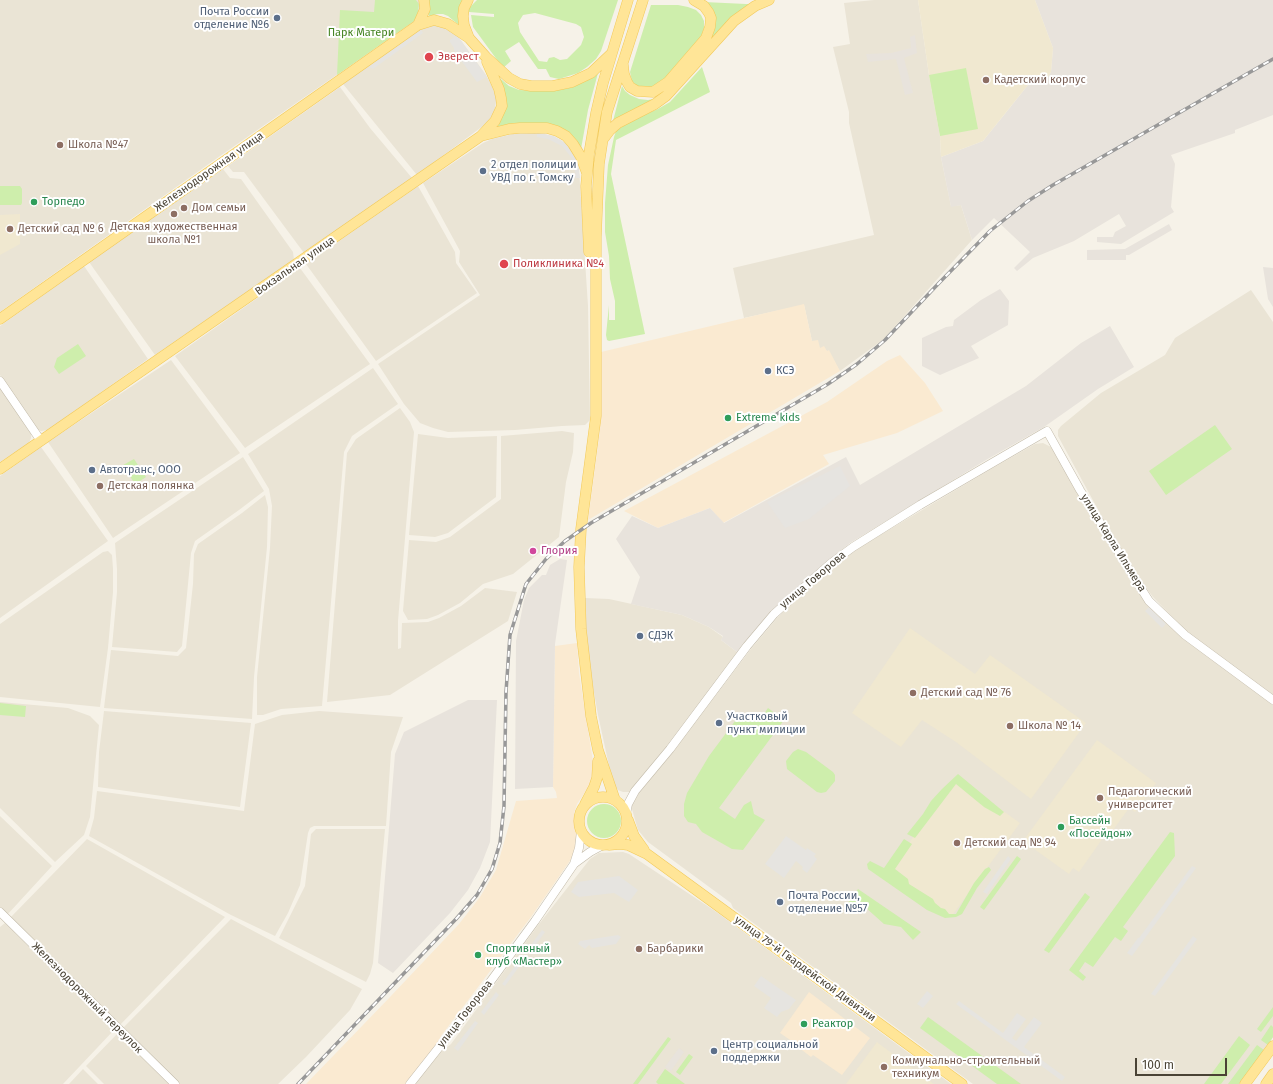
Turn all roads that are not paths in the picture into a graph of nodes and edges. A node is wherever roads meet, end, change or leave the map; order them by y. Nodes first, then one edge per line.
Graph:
1 (424, 0) edge
2 (468, 0) edge
3 (628, 0) edge
4 (643, 0) edge
5 (694, 0) edge
6 (769, 0) edge
7 (418, 25) junction
8 (469, 38) junction
9 (611, 54) junction
10 (486, 58) junction
11 (623, 61) junction
12 (482, 136) junction
13 (602, 141) junction
14 (587, 173) junction
15 (0, 319) edge
16 (595, 349) junction
17 (0, 381) edge
18 (1047, 431) joint
19 (41, 441) junction
20 (0, 469) edge
21 (1273, 700) edge
22 (598, 750) junction
23 (635, 791) junction
24 (615, 800) junction
25 (584, 806) junction
26 (627, 816) junction
27 (581, 831) junction
28 (605, 845) junction
29 (647, 854) junction
30 (574, 864) junction
31 (0, 912) edge
32 (1273, 1046) edge
33 (1273, 1074) edge
34 (175, 1084) edge
35 (410, 1084) edge
36 (962, 1084) edge
37 (1245, 1084) edge
38 (1266, 1084) edge

1 - 7 main road
2 - 8 main road
3 - 9 main road
4 - 11 main road
5 - 11 main road
6 - 13 main road
7 - 8 main road
7 - 15 main road, Железнодорожная улица
8 - 10 main road
9 - 10 main road
9 - 14 main road
10 - 12 main road
11 - 13 main road
12 - 14 main road, Вокзальная улица
12 - 19 main road, Вокзальная улица
13 - 16 main road
14 - 16 main road
16 - 22 main road
17 - 19 street
18 - 21 street, улица Карла Ильмера
18 - 23 street, улица Говорова
19 - 20 main road, Вокзальная улица
22 - 24 main road
22 - 25 main road
23 - 24 street
23 - 26 street
24 - 25 main road
24 - 26 main road
25 - 27 main road
26 - 28 main road
26 - 29 main road, улица 79-й Гвардейской Дивизии
27 - 28 main road
27 - 30 street, улица Говорова
28 - 29 main road, улица 79-й Гвардейской Дивизии
28 - 30 street, улица Говорова
29 - 36 main road, улица 79-й Гвардейской Дивизии
30 - 35 street, улица Говорова
31 - 34 street, Железнодорожный переулок
32 - 37 main road
33 - 38 main road

